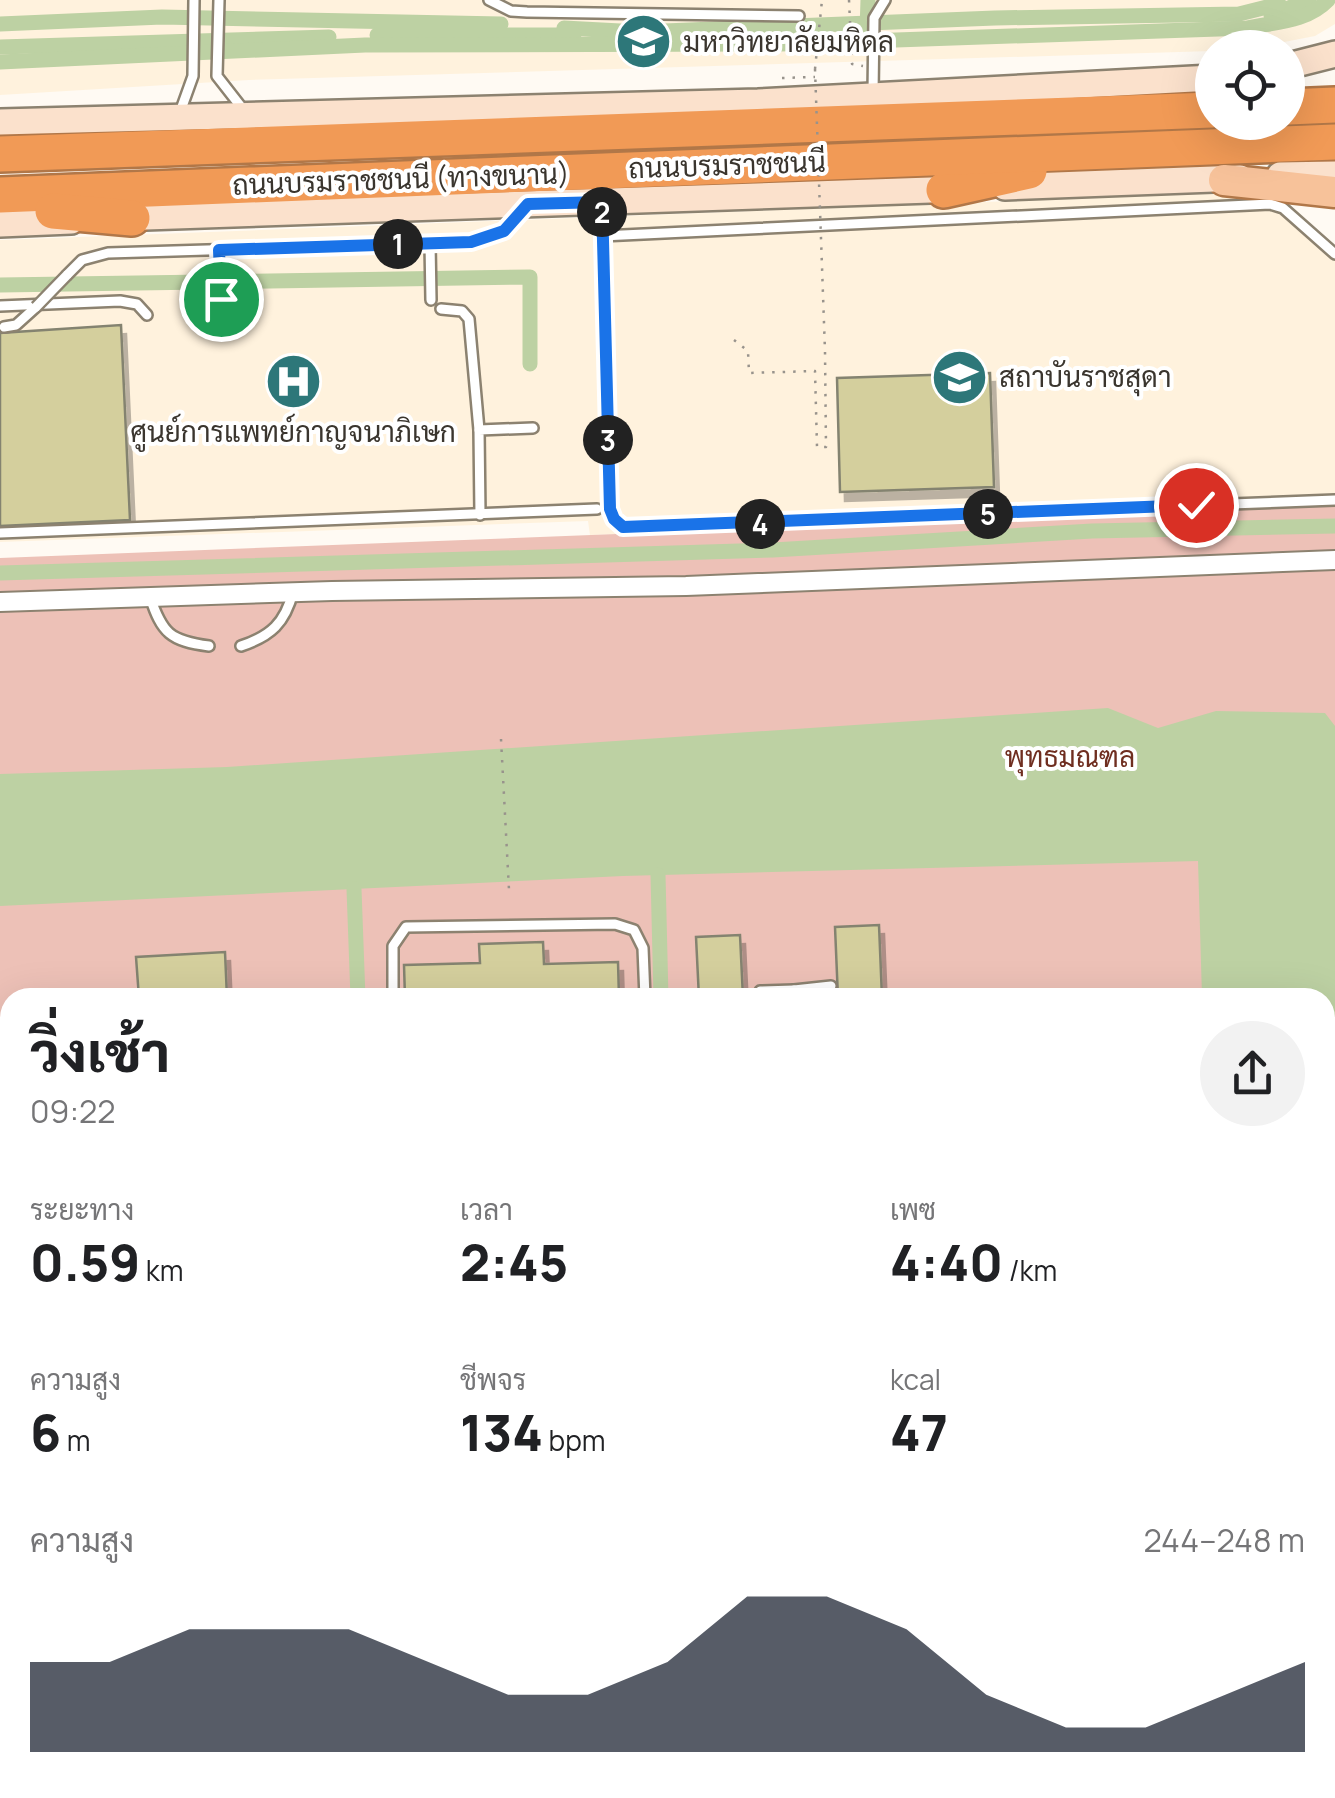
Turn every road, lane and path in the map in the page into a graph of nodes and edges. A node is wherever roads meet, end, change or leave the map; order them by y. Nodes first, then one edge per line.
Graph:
1 (194, 0) edge
2 (220, 0) edge
3 (489, 0) edge
4 (822, 0) edge
5 (849, 0) edge
6 (885, 0) edge
7 (799, 16) dead end
8 (851, 50) dead end
9 (1335, 54) edge
10 (1305, 62) edge
11 (1335, 74) edge
12 (1305, 75) edge
13 (815, 77) junction
14 (1195, 79) edge
15 (770, 90) junction
16 (873, 96) junction
17 (1335, 106) edge
18 (1305, 107) edge
19 (1195, 111) edge
20 (250, 116) junction
21 (178, 117) junction
22 (935, 121) junction
23 (0, 122) edge
24 (1335, 142) edge
25 (1118, 152) junction
26 (0, 154) edge
27 (1335, 174) edge
28 (1224, 180) junction
29 (944, 190) junction
30 (1335, 192) edge
31 (0, 194) edge
32 (602, 202) junction
33 (528, 204) junction
34 (0, 207) edge
35 (132, 218) junction
36 (0, 224) edge
37 (602, 236) junction
38 (430, 244) junction
39 (219, 250) junction
40 (1335, 254) edge
41 (430, 296) dead end
42 (221, 304) dead end
43 (0, 306) edge
44 (442, 309) dead end
45 (147, 316) dead end
46 (4, 327) dead end
47 (734, 340) dead end
48 (533, 428) dead end
49 (479, 430) junction
50 (1335, 500) edge
51 (597, 509) dead end
52 (480, 515) junction
53 (0, 533) edge
54 (1335, 560) edge
55 (293, 592) junction
56 (150, 597) junction
57 (0, 602) edge
58 (210, 646) dead end
59 (240, 646) dead end
60 (502, 740) dead end
61 (509, 890) dead end
62 (831, 986) dead end
63 (393, 988) edge
64 (645, 988) edge
65 (822, 988) edge

1 - 21 lane
2 - 20 lane
3 - 7 lane
4 - 13 path, bridge
5 - 8 path
6 - 16 lane
9 - 10 main road
11 - 12 main road
13 - 15 path
13 - 47 path, bridge
14 - 16 main road
15 - 16 main road
15 - 20 main road
15 - 22 highway
17 - 18 highway
19 - 22 highway, ถนนบรมราชชนนี
20 - 21 main road
21 - 23 main road
22 - 26 highway, ถนนบรมราชชนนี
24 - 25 highway, ถนนบรมราชชนนี
25 - 29 highway
25 - 31 highway, ถนนบรมราชชนนี
27 - 28 main road, ถนนบรมราชชนนี (ทางขนาน)
28 - 29 main road, ถนนบรมราชชนนี (ทางขนาน)
28 - 30 main road
29 - 32 main road, ถนนบรมราชชนนี (ทางขนาน)
32 - 33 main road, ถนนบรมราชชนนี (ทางขนาน)
32 - 37 lane
33 - 35 main road, ถนนบรมราชชนนี (ทางขนาน)
33 - 38 lane
34 - 35 highway
35 - 36 main road, ถนนบรมราชชนนี (ทางขนาน)
37 - 40 lane
37 - 50 lane
38 - 39 lane
38 - 41 lane
39 - 42 lane
39 - 46 lane, bridge
43 - 45 lane
44 - 49 lane
48 - 49 lane
49 - 52 lane
51 - 52 lane
52 - 53 lane
54 - 55 street
55 - 56 street
55 - 59 lane
56 - 57 street
56 - 58 lane
60 - 61 path
62 - 65 lane
63 - 64 lane

